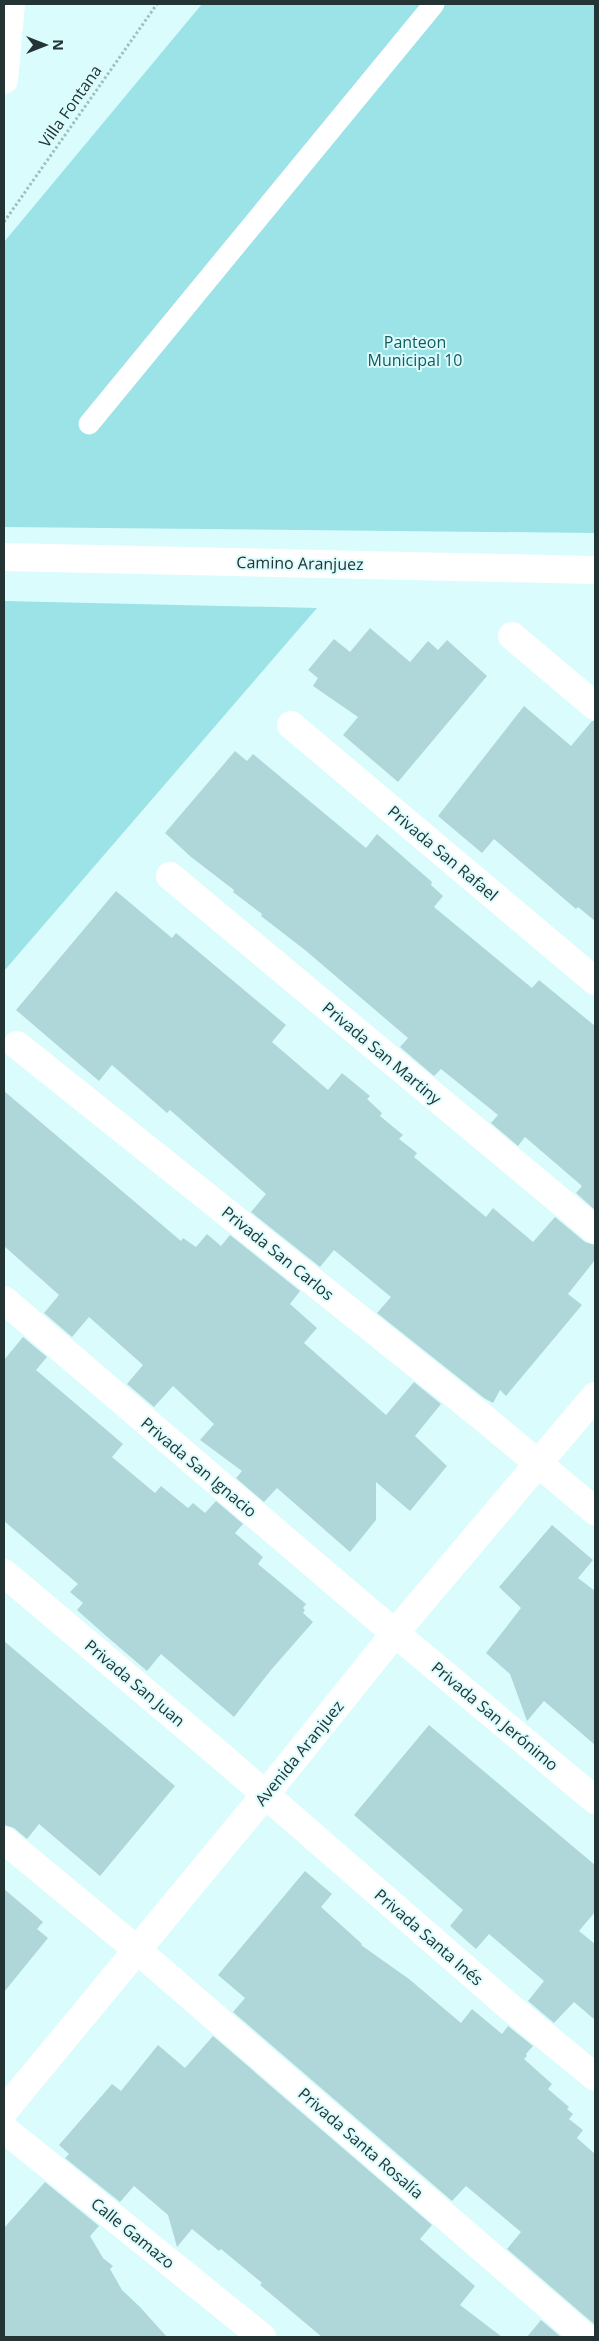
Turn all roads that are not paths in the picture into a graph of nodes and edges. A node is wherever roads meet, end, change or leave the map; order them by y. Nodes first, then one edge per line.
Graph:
1 (11, 4) edge
2 (434, 4) edge
3 (4, 80) edge
4 (89, 424) dead end
5 (4, 557) edge
6 (595, 570) edge
7 (512, 636) dead end
8 (595, 706) edge
9 (291, 725) dead end
10 (170, 876) dead end
11 (595, 981) edge
12 (17, 1045) dead end
13 (595, 1230) edge
14 (4, 1300) edge
15 (595, 1396) edge
16 (538, 1463) junction
17 (595, 1511) edge
18 (4, 1573) edge
19 (395, 1633) junction
20 (265, 1795) junction
21 (595, 1800) edge
22 (4, 1840) edge
23 (136, 1949) junction
24 (595, 2077) edge
25 (4, 2110) edge
26 (4, 2129) edge
27 (262, 2337) edge
28 (585, 2337) edge

1 - 3 street
2 - 4 lane
5 - 6 street, Camino Aranjuez
7 - 8 street
9 - 11 street, Privada San Rafael
10 - 13 street, Privada San Martiny
12 - 16 street, Privada San Carlos
14 - 19 street, Privada San Ignacio
15 - 16 street, Avenida Aranjuez
16 - 17 street, Privada San Carlos
16 - 19 street, Avenida Aranjuez
18 - 20 street, Privada San Juan
19 - 20 street, Avenida Aranjuez
19 - 21 street, Privada San Jerónimo
20 - 23 street, Avenida Aranjuez
20 - 24 street, Privada Santa Inés
22 - 23 street, Privada Santa Rosalía
23 - 25 street, Avenida Aranjuez
23 - 28 street, Privada Santa Rosalía
26 - 27 street, Calle Gamazo

